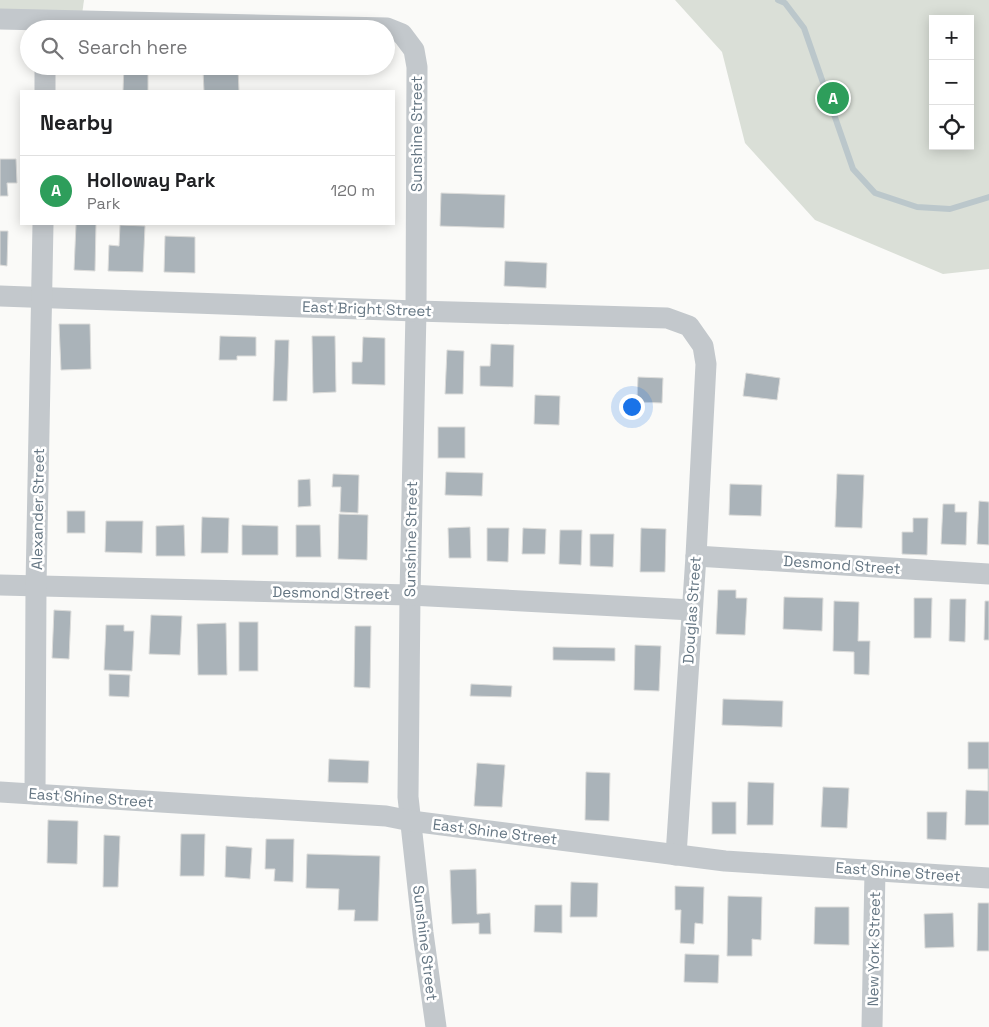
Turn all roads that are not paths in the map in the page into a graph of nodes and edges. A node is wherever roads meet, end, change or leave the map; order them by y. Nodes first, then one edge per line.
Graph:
1 (0, 19) edge
2 (20, 22) edge
3 (395, 31) edge
4 (45, 75) edge
5 (45, 90) edge
6 (43, 225) edge
7 (0, 296) edge
8 (42, 297) junction
9 (416, 311) junction
10 (706, 364) joint
11 (696, 556) junction
12 (989, 574) edge
13 (0, 586) edge
14 (36, 586) junction
15 (410, 595) junction
16 (692, 610) junction
17 (0, 792) edge
18 (35, 794) junction
19 (410, 821) junction
20 (676, 855) junction
21 (875, 871) junction
22 (989, 878) edge
23 (436, 1027) edge
24 (872, 1027) edge

1 - 2 street
3 - 9 street, Sunshine Street
4 - 5 street
6 - 8 street, Alexander Street
7 - 8 street, East Bright Street
8 - 9 street, East Bright Street
8 - 14 street, Alexander Street
9 - 10 street, East Bright Street
9 - 15 street, Sunshine Street
10 - 11 street, Douglas Street
11 - 12 street, Desmond Street
11 - 16 street, Douglas Street
13 - 14 street, Desmond Street
14 - 15 street, Desmond Street
14 - 18 street, Alexander Street
15 - 16 street, Desmond Street
15 - 19 street, Sunshine Street
16 - 20 street, Douglas Street
17 - 18 street, East Shine Street
18 - 19 street, East Shine Street
19 - 20 street, East Shine Street
19 - 23 street, Sunshine Street
20 - 21 street, East Shine Street
21 - 22 street, East Shine Street
21 - 24 street, New York Street

